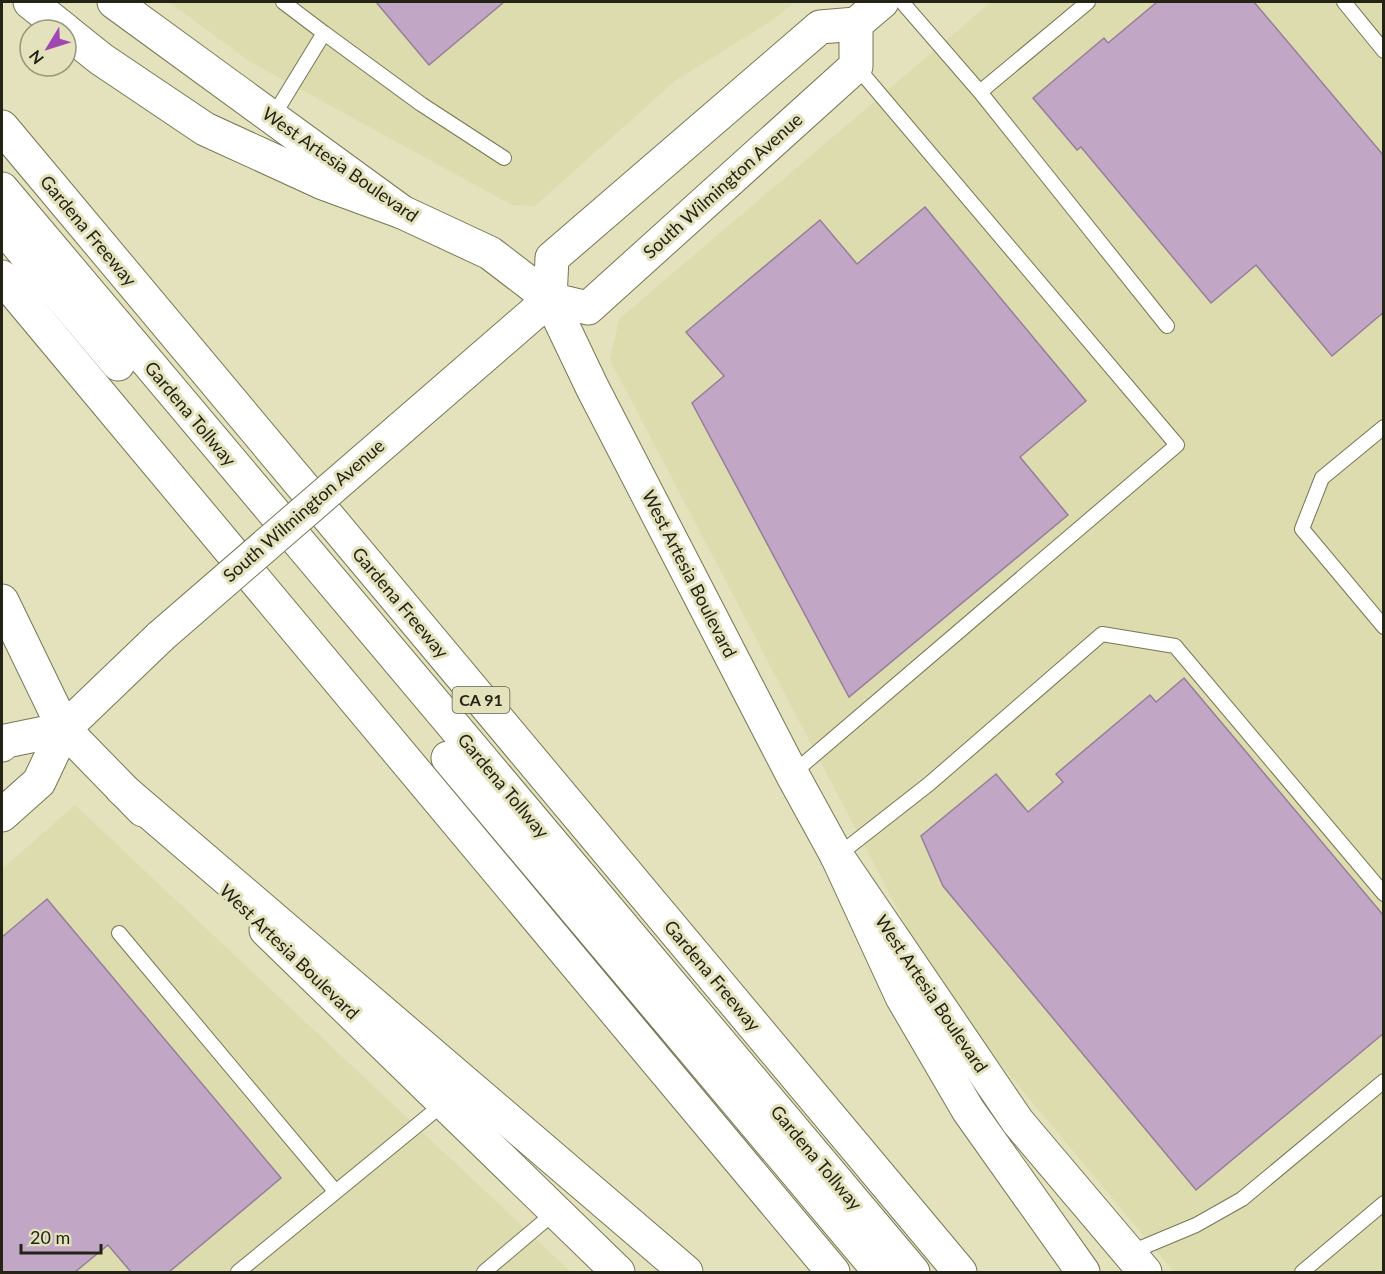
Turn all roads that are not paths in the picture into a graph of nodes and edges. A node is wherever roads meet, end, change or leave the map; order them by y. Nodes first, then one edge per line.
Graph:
1 (30, 2) edge
2 (114, 2) edge
3 (283, 2) edge
4 (882, 2) edge
5 (902, 2) edge
6 (1088, 2) edge
7 (1344, 2) edge
8 (51, 18) edge
9 (856, 24) junction
10 (324, 33) junction
11 (78, 40) edge
12 (1383, 51) edge
13 (856, 66) junction
14 (980, 92) junction
15 (272, 118) junction
16 (2, 127) edge
17 (504, 158) dead end
18 (2, 189) edge
19 (402, 212) junction
20 (2, 226) edge
21 (2, 277) edge
22 (550, 299) junction
23 (1167, 326) dead end
24 (1383, 427) edge
25 (2, 600) edge
26 (1383, 627) edge
27 (64, 729) junction
28 (2, 745) edge
29 (792, 774) junction
30 (122, 789) junction
31 (2, 815) edge
32 (837, 856) junction
33 (1383, 894) edge
34 (119, 933) dead end
35 (1383, 1081) edge
36 (443, 1104) junction
37 (335, 1191) junction
38 (1383, 1203) edge
39 (555, 1212) junction
40 (1137, 1263) edge
41 (238, 1272) edge
42 (484, 1272) edge
43 (618, 1272) edge
44 (686, 1272) edge
45 (833, 1272) edge
46 (880, 1272) edge
47 (913, 1272) edge
48 (960, 1272) edge
49 (1083, 1272) edge
50 (1302, 1272) edge

1 - 8 main road
2 - 15 main road, West Artesia Boulevard
3 - 10 lane
4 - 9 main road
5 - 14 lane
6 - 14 lane
7 - 12 lane
9 - 13 main road
9 - 22 main road
10 - 15 lane
10 - 17 lane
11 - 19 main road
13 - 22 main road, South Wilmington Avenue
13 - 29 lane
14 - 23 lane
15 - 19 main road, West Artesia Boulevard
16 - 48 main road, Gardena Freeway / CA 91
18 - 47 main road, Gardena Tollway
19 - 22 main road, West Artesia Boulevard
20 - 46 main road, Gardena Tollway
21 - 45 main road
22 - 27 main road, South Wilmington Avenue, bridge
22 - 29 main road, West Artesia Boulevard
24 - 26 lane
25 - 27 main road, West Artesia Boulevard
27 - 28 main road
27 - 30 main road, West Artesia Boulevard
27 - 31 main road, South Wilmington Avenue
29 - 32 main road, West Artesia Boulevard
30 - 36 main road, West Artesia Boulevard
30 - 44 main road
32 - 33 lane
32 - 40 main road, West Artesia Boulevard
32 - 49 main road
34 - 37 lane
35 - 40 lane
36 - 37 lane
36 - 39 main road, West Artesia Boulevard
37 - 41 lane
38 - 50 lane
39 - 42 lane
39 - 43 main road, West Artesia Boulevard

